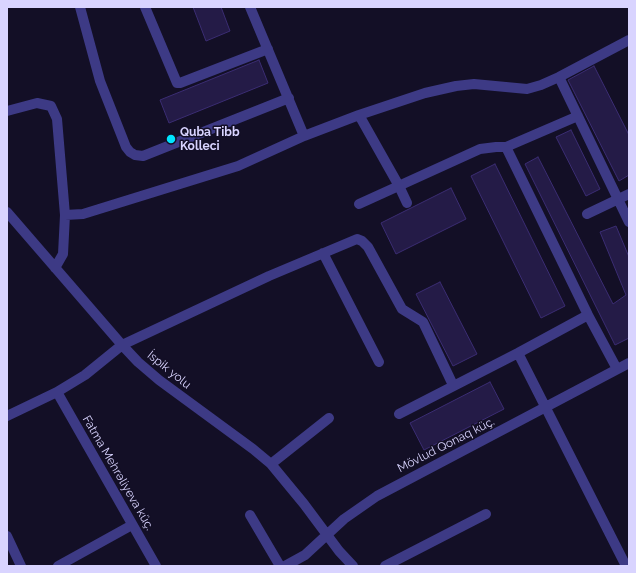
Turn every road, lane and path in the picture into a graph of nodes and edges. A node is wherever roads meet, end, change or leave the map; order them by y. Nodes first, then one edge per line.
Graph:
1 (145, 7) edge
2 (250, 7) edge
3 (84, 10) edge
4 (629, 40) edge
5 (268, 49) junction
6 (559, 77) junction
7 (289, 98) junction
8 (7, 111) edge
9 (359, 115) junction
10 (578, 116) junction
11 (304, 136) junction
12 (506, 147) junction
13 (399, 186) junction
14 (629, 194) edge
15 (618, 200) junction
16 (407, 203) dead end
17 (359, 204) dead end
18 (7, 212) edge
19 (587, 214) dead end
20 (65, 215) junction
21 (629, 222) edge
22 (323, 254) junction
23 (55, 268) junction
24 (588, 315) junction
25 (122, 345) junction
26 (518, 353) junction
27 (379, 362) dead end
28 (629, 363) edge
29 (617, 369) junction
30 (453, 385) junction
31 (57, 392) junction
32 (546, 408) junction
33 (399, 414) dead end
34 (7, 416) edge
35 (329, 418) dead end
36 (270, 464) junction
37 (486, 514) dead end
38 (250, 515) dead end
39 (132, 525) junction
40 (327, 534) junction
41 (7, 536) edge
42 (21, 566) edge
43 (58, 566) edge
44 (156, 566) edge
45 (280, 566) edge
46 (285, 566) edge
47 (353, 566) edge
48 (386, 566) edge
49 (626, 566) edge

1 - 5 street
2 - 5 street
3 - 7 street
4 - 6 street
5 - 7 street
6 - 9 street
6 - 10 street
7 - 11 street
8 - 20 street
9 - 11 street
9 - 13 street
10 - 12 street
10 - 15 street
11 - 20 street
12 - 13 street
12 - 24 street
13 - 16 street
13 - 17 street
14 - 15 street
15 - 19 street
15 - 21 street
18 - 23 street, İspik yolu
20 - 23 street
22 - 25 street
22 - 27 street
22 - 30 street
23 - 25 street, İspik yolu
24 - 26 street
24 - 29 street
25 - 31 street
25 - 36 street, İspik yolu
26 - 30 street
26 - 32 street
28 - 29 street, Mövlud Qonaq küç.
29 - 32 street, Mövlud Qonaq küç.
30 - 33 street
31 - 34 street
31 - 39 street, Fatma Mehrəliyeva küç.
32 - 40 street, Mövlud Qonaq küç.
32 - 49 street
35 - 36 street
36 - 40 street, İspik yolu
37 - 48 street
38 - 45 street
39 - 43 street
39 - 44 street, Fatma Mehrəliyeva küç.
40 - 46 street, Mövlud Qonaq küç.
40 - 47 street, İspik yolu
41 - 42 street

